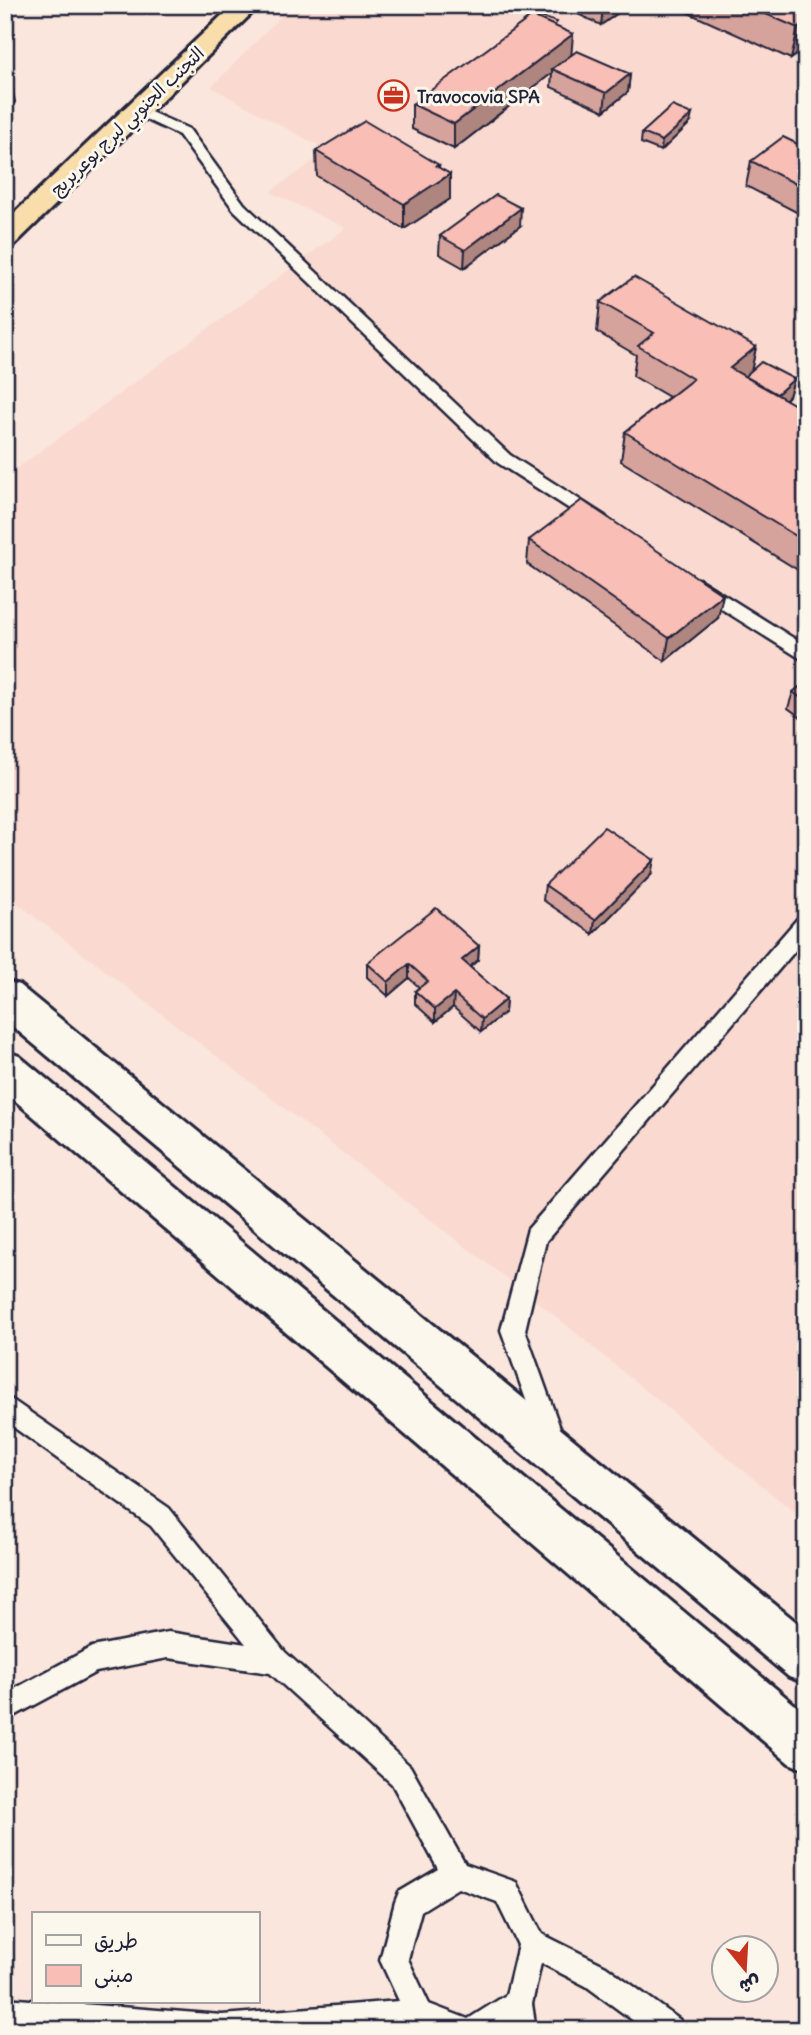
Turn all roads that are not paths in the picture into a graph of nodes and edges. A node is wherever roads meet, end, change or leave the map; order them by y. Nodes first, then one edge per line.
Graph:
1 (248, 5) edge
2 (137, 110) junction
3 (5, 202) edge
4 (5, 238) edge
5 (608, 527) edge
6 (690, 580) edge
7 (806, 655) edge
8 (806, 923) edge
9 (5, 997) edge
10 (5, 1068) edge
11 (5, 1407) edge
12 (557, 1454) junction
13 (806, 1660) edge
14 (276, 1661) junction
15 (5, 1709) edge
16 (806, 1746) edge
17 (456, 1874) junction
18 (532, 1944) junction
19 (5, 2012) edge
20 (419, 2014) junction
21 (520, 2017) edge
22 (460, 2030) edge
23 (477, 2030) edge
24 (670, 2030) edge

1 - 2 highway, التجنب الجنوبي لبرج بوعريريج
2 - 3 highway
2 - 4 highway, التجنب الجنوبي لبرج بوعريريج
2 - 5 lane
6 - 7 lane
8 - 12 lane
9 - 12 main road
10 - 16 main road
11 - 14 lane
12 - 13 main road
14 - 15 lane
14 - 17 lane
17 - 18 lane
17 - 20 lane
18 - 21 lane
18 - 24 lane
19 - 20 lane
20 - 22 lane
21 - 23 lane

